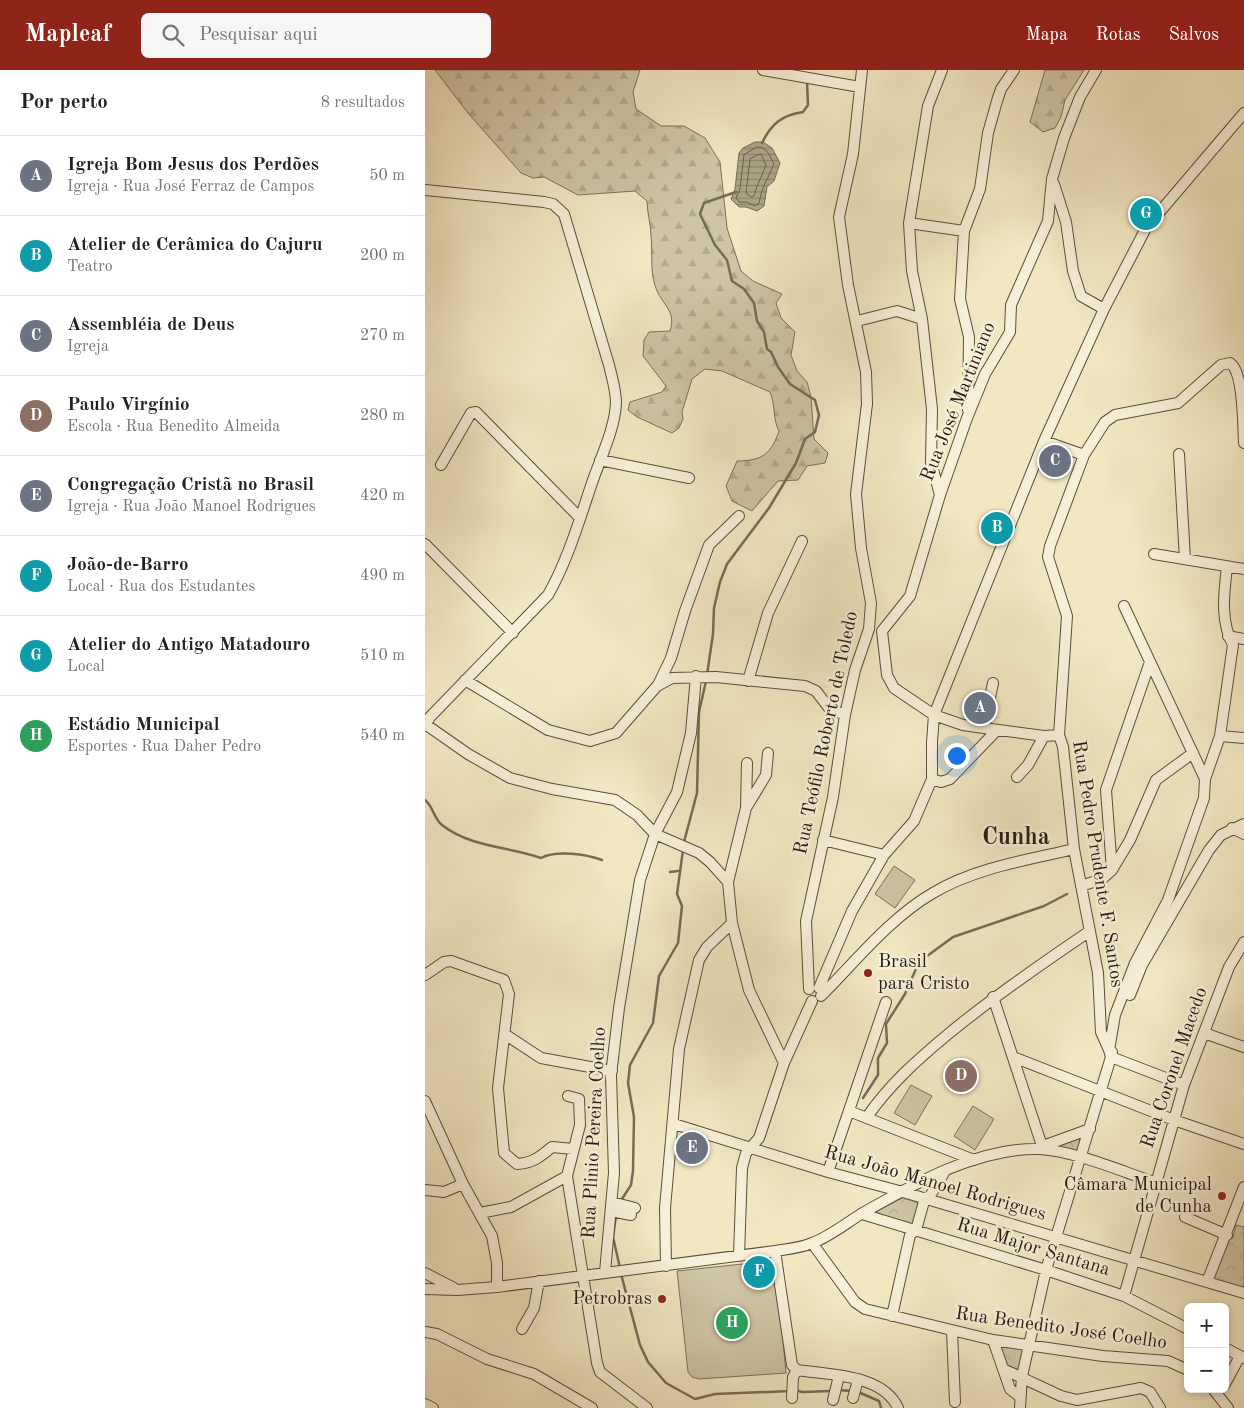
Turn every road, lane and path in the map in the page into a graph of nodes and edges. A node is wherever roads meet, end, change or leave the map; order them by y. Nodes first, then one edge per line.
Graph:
1 (763, 70) edge
2 (863, 70) edge
3 (942, 70) edge
4 (1014, 70) edge
5 (1096, 70) edge
6 (860, 87) junction
7 (1244, 113) edge
8 (1052, 179) junction
9 (425, 190) edge
10 (909, 223) junction
11 (964, 231) junction
12 (1104, 309) junction
13 (922, 319) junction
14 (857, 320) junction
15 (967, 418) junction
16 (1044, 441) junction
17 (1244, 443) edge
18 (1179, 454) dead end
19 (1084, 455) junction
20 (600, 460) junction
21 (441, 465) dead end
22 (689, 478) dead end
23 (940, 495) junction
24 (739, 516) dead end
25 (579, 518) junction
26 (802, 541) dead end
27 (425, 544) edge
28 (1155, 554) dead end
29 (1185, 558) junction
30 (1227, 567) junction
31 (1244, 569) edge
32 (1124, 606) dead end
33 (869, 630) junction
34 (882, 631) junction
35 (513, 633) junction
36 (1229, 636) junction
37 (1244, 639) edge
38 (1150, 662) junction
39 (698, 676) junction
40 (465, 680) junction
41 (749, 682) junction
42 (993, 683) dead end
43 (657, 686) junction
44 (845, 715) junction
45 (934, 715) junction
46 (425, 725) edge
47 (984, 728) junction
48 (997, 730) junction
49 (1059, 735) junction
50 (1045, 736) junction
51 (1220, 736) junction
52 (1244, 738) edge
53 (768, 753) dead end
54 (1193, 753) junction
55 (747, 762) dead end
56 (1017, 777) dead end
57 (1205, 778) junction
58 (932, 779) junction
59 (747, 808) junction
60 (1244, 824) edge
61 (1232, 828) junction
62 (655, 834) junction
63 (1244, 834) edge
64 (823, 840) junction
65 (1073, 849) junction
66 (884, 855) junction
67 (1112, 870) junction
68 (727, 882) junction
69 (1081, 886) junction
70 (732, 923) junction
71 (1090, 931) junction
72 (1244, 942) edge
73 (425, 975) edge
74 (815, 994) junction
75 (993, 997) junction
76 (886, 1002) dead end
77 (1204, 1033) junction
78 (506, 1036) junction
79 (1244, 1047) edge
80 (1110, 1053) junction
81 (1013, 1057) junction
82 (784, 1063) junction
83 (612, 1071) junction
84 (1184, 1086) junction
85 (1100, 1090) junction
86 (568, 1096) dead end
87 (425, 1101) edge
88 (849, 1111) junction
89 (867, 1117) junction
90 (425, 1119) edge
91 (1174, 1120) junction
92 (674, 1124) junction
93 (437, 1126) junction
94 (1090, 1129) junction
95 (1244, 1144) edge
96 (752, 1148) junction
97 (1043, 1148) junction
98 (573, 1149) junction
99 (1080, 1158) junction
100 (973, 1160) junction
101 (828, 1172) junction
102 (944, 1173) junction
103 (567, 1176) junction
104 (1157, 1183) junction
105 (463, 1184) junction
106 (1244, 1187) edge
107 (425, 1190) edge
108 (903, 1192) junction
109 (925, 1198) junction
110 (480, 1213) junction
111 (862, 1214) junction
112 (1185, 1217) dead end
113 (916, 1230) junction
114 (1227, 1235) junction
115 (1056, 1237) junction
116 (812, 1243) junction
117 (775, 1251) junction
118 (739, 1256) junction
119 (1134, 1260) junction
120 (666, 1266) junction
121 (1046, 1270) junction
122 (605, 1272) junction
123 (425, 1273) edge
124 (583, 1275) junction
125 (539, 1282) junction
126 (1207, 1282) junction
127 (497, 1287) junction
128 (425, 1289) edge
129 (457, 1290) junction
130 (1244, 1293) edge
131 (1124, 1296) junction
132 (892, 1316) junction
133 (1184, 1327) edge
134 (522, 1329) dead end
135 (952, 1331) junction
136 (425, 1332) edge
137 (993, 1340) junction
138 (1028, 1345) junction
139 (1229, 1350) edge
140 (1242, 1357) edge
141 (1184, 1368) edge
142 (1003, 1369) junction
143 (797, 1370) junction
144 (1022, 1376) junction
145 (1229, 1378) edge
146 (838, 1379) junction
147 (1219, 1393) edge
148 (1019, 1396) junction
149 (834, 1397) dead end
150 (793, 1398) dead end
151 (955, 1402) dead end
152 (425, 1404) edge
153 (433, 1408) edge
154 (591, 1408) edge
155 (647, 1408) edge
156 (898, 1408) edge
157 (1020, 1408) edge
158 (1160, 1408) edge
159 (1228, 1408) edge

1 - 6 street
2 - 6 street, Rua Teófilo Roberto de Toledo
3 - 10 street
4 - 11 street
5 - 8 street, Rua José Martiniano
6 - 14 street, Rua Teófilo Roberto de Toledo
7 - 12 street
8 - 12 street
8 - 15 street, Rua José Martiniano
9 - 20 street
10 - 11 street
10 - 13 street
11 - 15 street
12 - 16 street
13 - 14 street
13 - 23 street
14 - 33 street, Rua Teófilo Roberto de Toledo
15 - 23 street, Rua José Martiniano
16 - 19 street
16 - 45 street
17 - 19 street, Rua Pedro Prudente F. Santos
18 - 29 street
19 - 49 street, Rua Pedro Prudente F. Santos
20 - 22 street
20 - 25 street
21 - 25 street
23 - 34 street, Rua José Martiniano
24 - 43 street
25 - 35 street
26 - 41 street
27 - 35 street
28 - 29 street
29 - 30 street
30 - 31 street
30 - 36 street
32 - 38 street
33 - 34 street
33 - 44 street, Rua Teófilo Roberto de Toledo
34 - 45 street
35 - 40 street
36 - 37 street
36 - 51 street
38 - 54 street
38 - 67 street
39 - 41 street
39 - 43 street
39 - 62 street, Rua Plinio Pereira Coelho
40 - 43 street
40 - 46 street
41 - 44 street
42 - 47 street
44 - 64 street, Rua Teófilo Roberto de Toledo
45 - 47 street
45 - 58 street
46 - 62 street
47 - 48 street
48 - 50 street
48 - 58 street
49 - 50 street
49 - 65 street, Rua Pedro Prudente F. Santos
50 - 56 street
51 - 52 street
51 - 57 street
53 - 59 street
54 - 57 street
54 - 67 street
55 - 59 street
57 - 80 street
58 - 66 street
59 - 68 street
60 - 61 street
61 - 63 street
61 - 80 street
62 - 68 street
62 - 83 street, Rua Plinio Pereira Coelho
64 - 66 street
64 - 74 street, Rua Teófilo Roberto de Toledo
65 - 69 street, Rua Pedro Prudente F. Santos
65 - 74 street
66 - 74 street
67 - 69 street
68 - 70 street
69 - 71 street, Rua Pedro Prudente F. Santos
70 - 82 street
70 - 92 street
71 - 75 street
71 - 80 street, Rua Pedro Prudente F. Santos
72 - 77 street, Rua Coronel Macedo
73 - 78 street
74 - 82 street, Rua Teófilo Roberto de Toledo
75 - 81 street
75 - 89 street
76 - 88 street
77 - 79 street
77 - 84 street, Rua Coronel Macedo
78 - 83 street
78 - 98 street
80 - 84 street
80 - 85 street
81 - 85 street
81 - 97 street
82 - 96 street, Rua Teófilo Roberto de Toledo
83 - 122 street, Rua Plinio Pereira Coelho
84 - 91 street, Rua Coronel Macedo
85 - 91 street
85 - 94 street
86 - 98 street
87 - 93 street
88 - 89 street
88 - 101 street
89 - 100 street
90 - 93 street
91 - 95 street
91 - 104 street, Rua Coronel Macedo
92 - 96 street, Rua João Manoel Rodrigues
92 - 120 street
93 - 105 street
94 - 97 street
94 - 99 street
96 - 101 street, Rua João Manoel Rodrigues
96 - 118 street, Rua Teófilo Roberto de Toledo
97 - 99 street
97 - 100 street
98 - 103 street
99 - 104 street
99 - 115 street
100 - 102 street
101 - 108 street, Rua João Manoel Rodrigues
102 - 108 street
102 - 109 street
103 - 110 street
103 - 124 street
104 - 119 street, Rua Coronel Macedo
105 - 107 street
105 - 110 street
106 - 114 street
108 - 109 street, Rua João Manoel Rodrigues
108 - 111 street
109 - 113 street
109 - 115 street, Rua João Manoel Rodrigues
110 - 127 street
111 - 113 street, Rua Major Santana
111 - 116 street
112 - 114 street
113 - 121 street, Rua Major Santana
113 - 132 street
114 - 126 street
115 - 119 street, Rua João Manoel Rodrigues
115 - 121 street
116 - 117 street
116 - 132 street, Rua Benedito José Coelho
117 - 118 street
117 - 143 street
118 - 120 street
119 - 126 street, Rua João Manoel Rodrigues
119 - 131 street, Rua Coronel Macedo
120 - 122 street
121 - 131 street, Rua Major Santana
121 - 138 street
122 - 124 street
123 - 129 street
124 - 125 street
124 - 155 street
125 - 127 street
125 - 134 street
126 - 130 street, Rua João Manoel Rodrigues
127 - 129 street
128 - 129 street
131 - 133 street, Rua Major Santana
132 - 135 street, Rua Benedito José Coelho
135 - 137 street, Rua Benedito José Coelho
135 - 151 street
136 - 154 street
137 - 138 street, Rua Benedito José Coelho
137 - 142 street
138 - 141 street, Rua Benedito José Coelho
138 - 144 street
139 - 140 street
140 - 145 street
142 - 144 street
142 - 148 street
143 - 146 street
143 - 150 street
144 - 148 street
144 - 158 street
146 - 149 street
146 - 156 street
147 - 159 street
148 - 157 street
152 - 153 street

